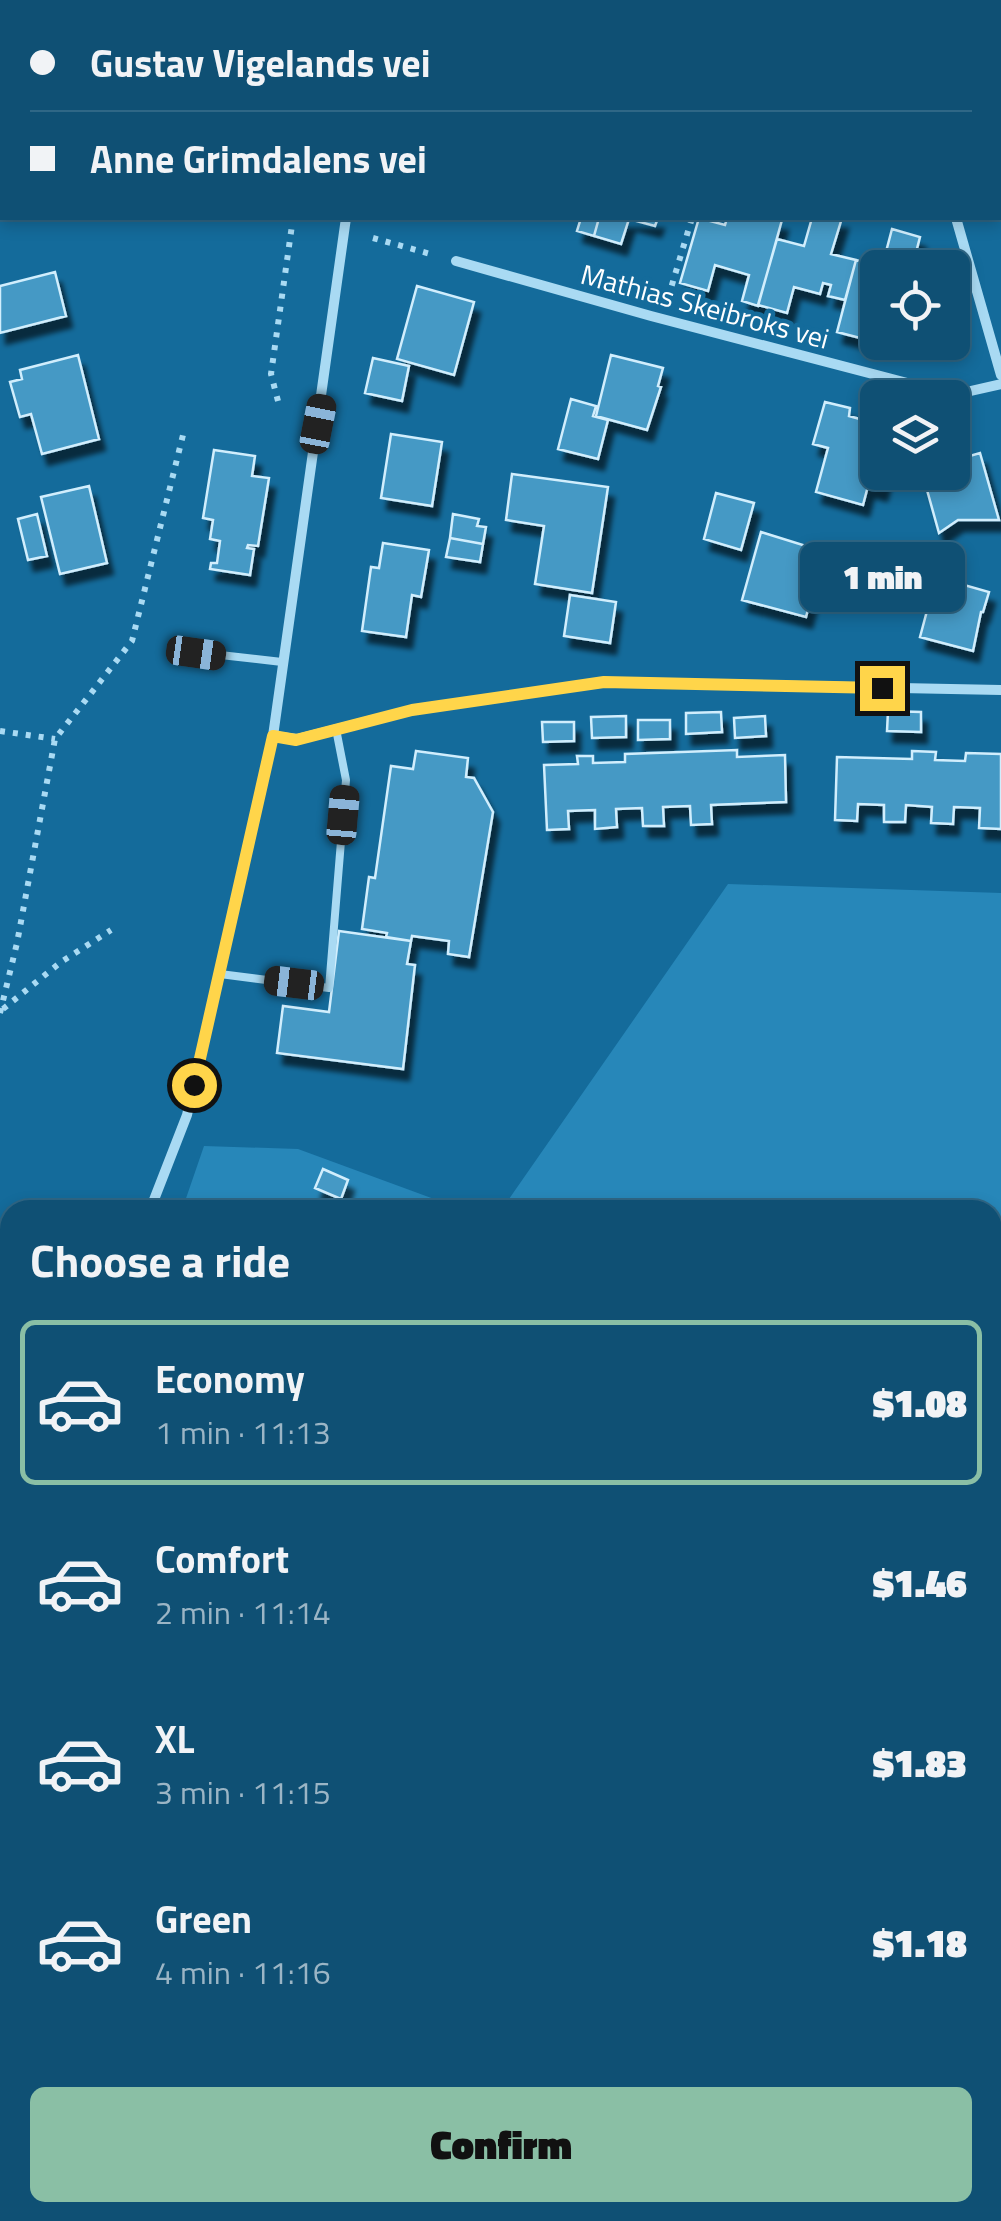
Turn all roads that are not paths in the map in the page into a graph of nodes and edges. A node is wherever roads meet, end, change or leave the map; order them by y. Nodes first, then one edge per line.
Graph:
1 (346, 220) edge
2 (957, 220) edge
3 (456, 262) road end
4 (1001, 375) edge
5 (1001, 384) edge
6 (176, 650) dead end
7 (282, 662) junction
8 (1001, 690) edge
9 (336, 730) junction
10 (273, 736) junction
11 (220, 974) junction
12 (154, 1200) edge

1 - 7 street
2 - 4 street
3 - 5 street, Mathias Skeibroks vei
6 - 7 lane
7 - 10 street
8 - 9 street
9 - 10 street
9 - 11 lane
10 - 11 street
11 - 12 street

